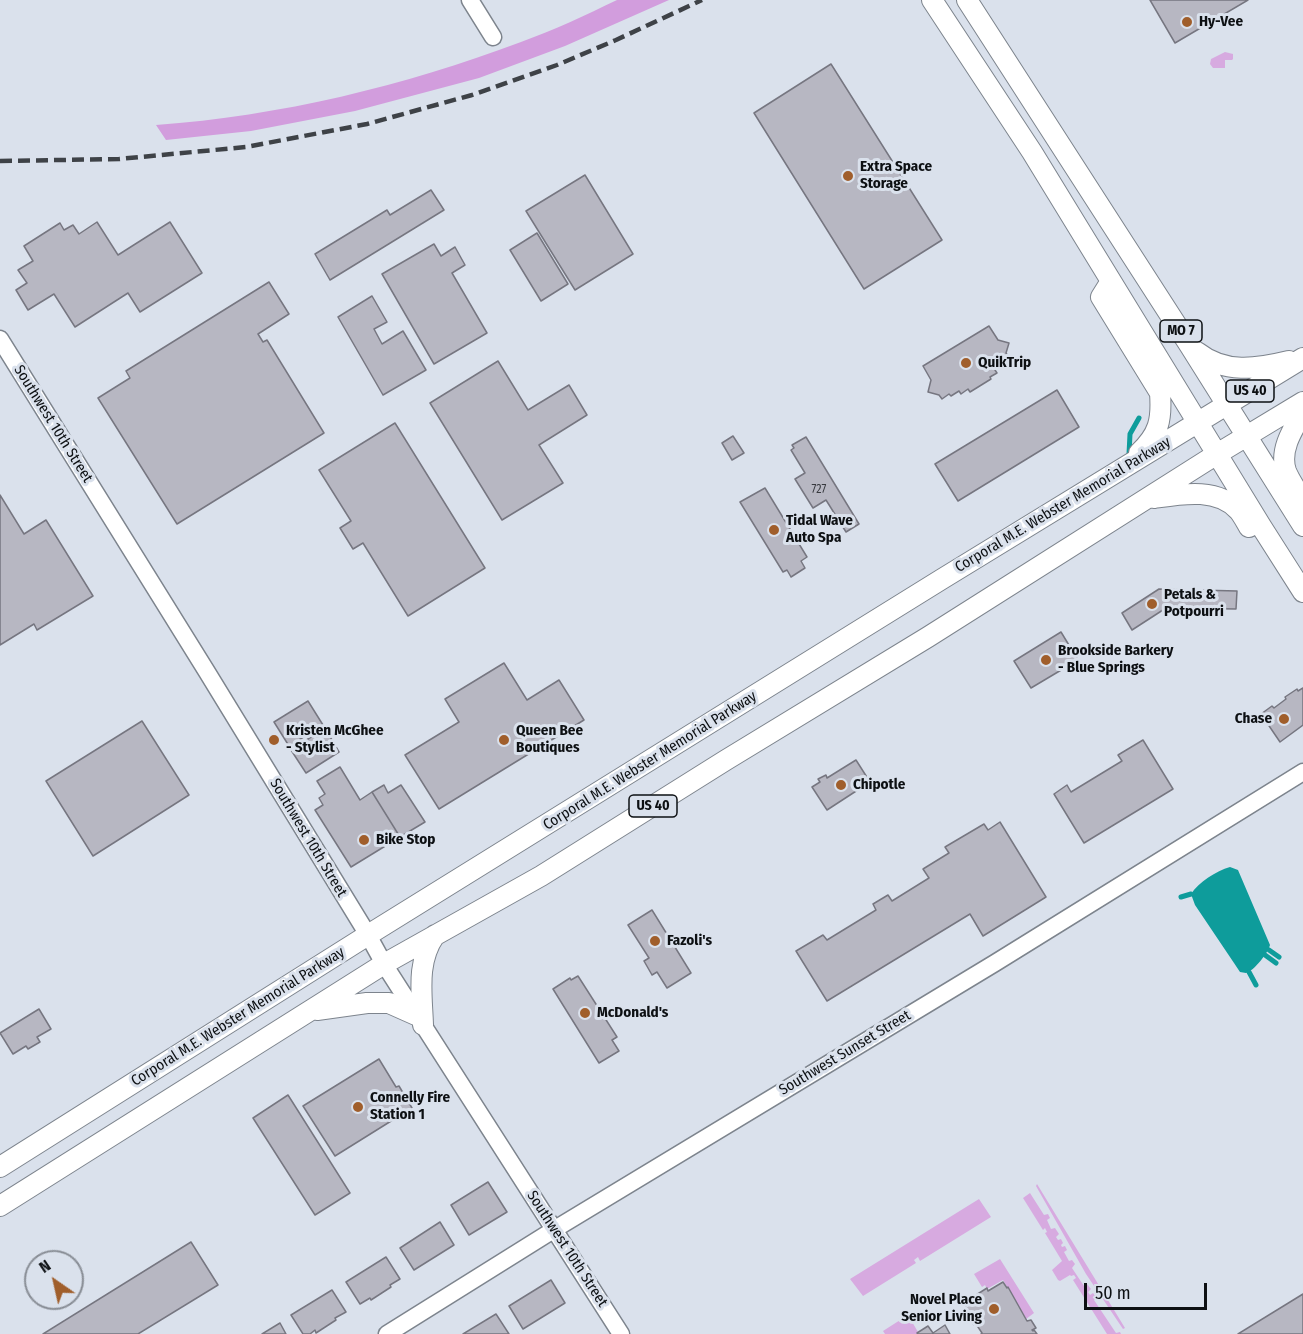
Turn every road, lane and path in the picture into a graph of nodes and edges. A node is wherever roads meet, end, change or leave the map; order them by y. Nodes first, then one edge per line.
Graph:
1 (470, 0) edge
2 (932, 0) edge
3 (967, 0) edge
4 (493, 37) dead end
5 (1111, 281) junction
6 (0, 339) edge
7 (1190, 346) junction
8 (1303, 358) edge
9 (1303, 402) edge
10 (1227, 405) junction
11 (1303, 412) edge
12 (1198, 423) junction
13 (1246, 437) junction
14 (1217, 454) junction
15 (1118, 471) junction
16 (1146, 500) junction
17 (1303, 500) edge
18 (1303, 526) edge
19 (1282, 559) junction
20 (1303, 592) edge
21 (1303, 772) edge
22 (368, 935) junction
23 (435, 935) junction
24 (384, 964) junction
25 (309, 1011) junction
26 (420, 1020) junction
27 (187, 1049) junction
28 (208, 1075) junction
29 (0, 1167) edge
30 (0, 1206) edge
31 (555, 1229) junction
32 (387, 1334) edge
33 (621, 1334) edge

1 - 4 street
2 - 5 main road, MO 7
3 - 7 main road, MO 7
5 - 12 main road, MO 7
5 - 15 main road
6 - 22 street, Southwest 10th Street
7 - 8 main road
7 - 10 main road, MO 7
8 - 10 main road, Corporal M.E. Webster Memorial Parkway / US 40
9 - 13 main road, US 40
10 - 12 main road, Corporal M.E. Webster Memorial Parkway / US 40
10 - 13 main road, MO 7
11 - 17 main road
12 - 14 main road, MO 7
12 - 15 main road, Corporal M.E. Webster Memorial Parkway / US 40
13 - 14 main road, US 40
13 - 18 main road, MO 7
14 - 16 main road, US 40
14 - 19 main road, MO 7
15 - 22 main road, Corporal M.E. Webster Memorial Parkway / US 40
16 - 19 main road
16 - 23 main road, US 40
19 - 20 main road, MO 7
21 - 31 street, Southwest Sunset Street
22 - 24 street, Southwest 10th Street
22 - 27 main road, Corporal M.E. Webster Memorial Parkway / US 40
23 - 24 main road, US 40
23 - 26 main road
24 - 25 main road, US 40
24 - 26 street, Southwest 10th Street
25 - 26 main road
25 - 28 main road, US 40
26 - 31 street, Southwest 10th Street
27 - 28 main road
27 - 29 main road, Corporal M.E. Webster Memorial Parkway / US 40
28 - 30 main road, US 40
31 - 32 street, Southwest Sunset Street
31 - 33 street, Southwest 10th Street

